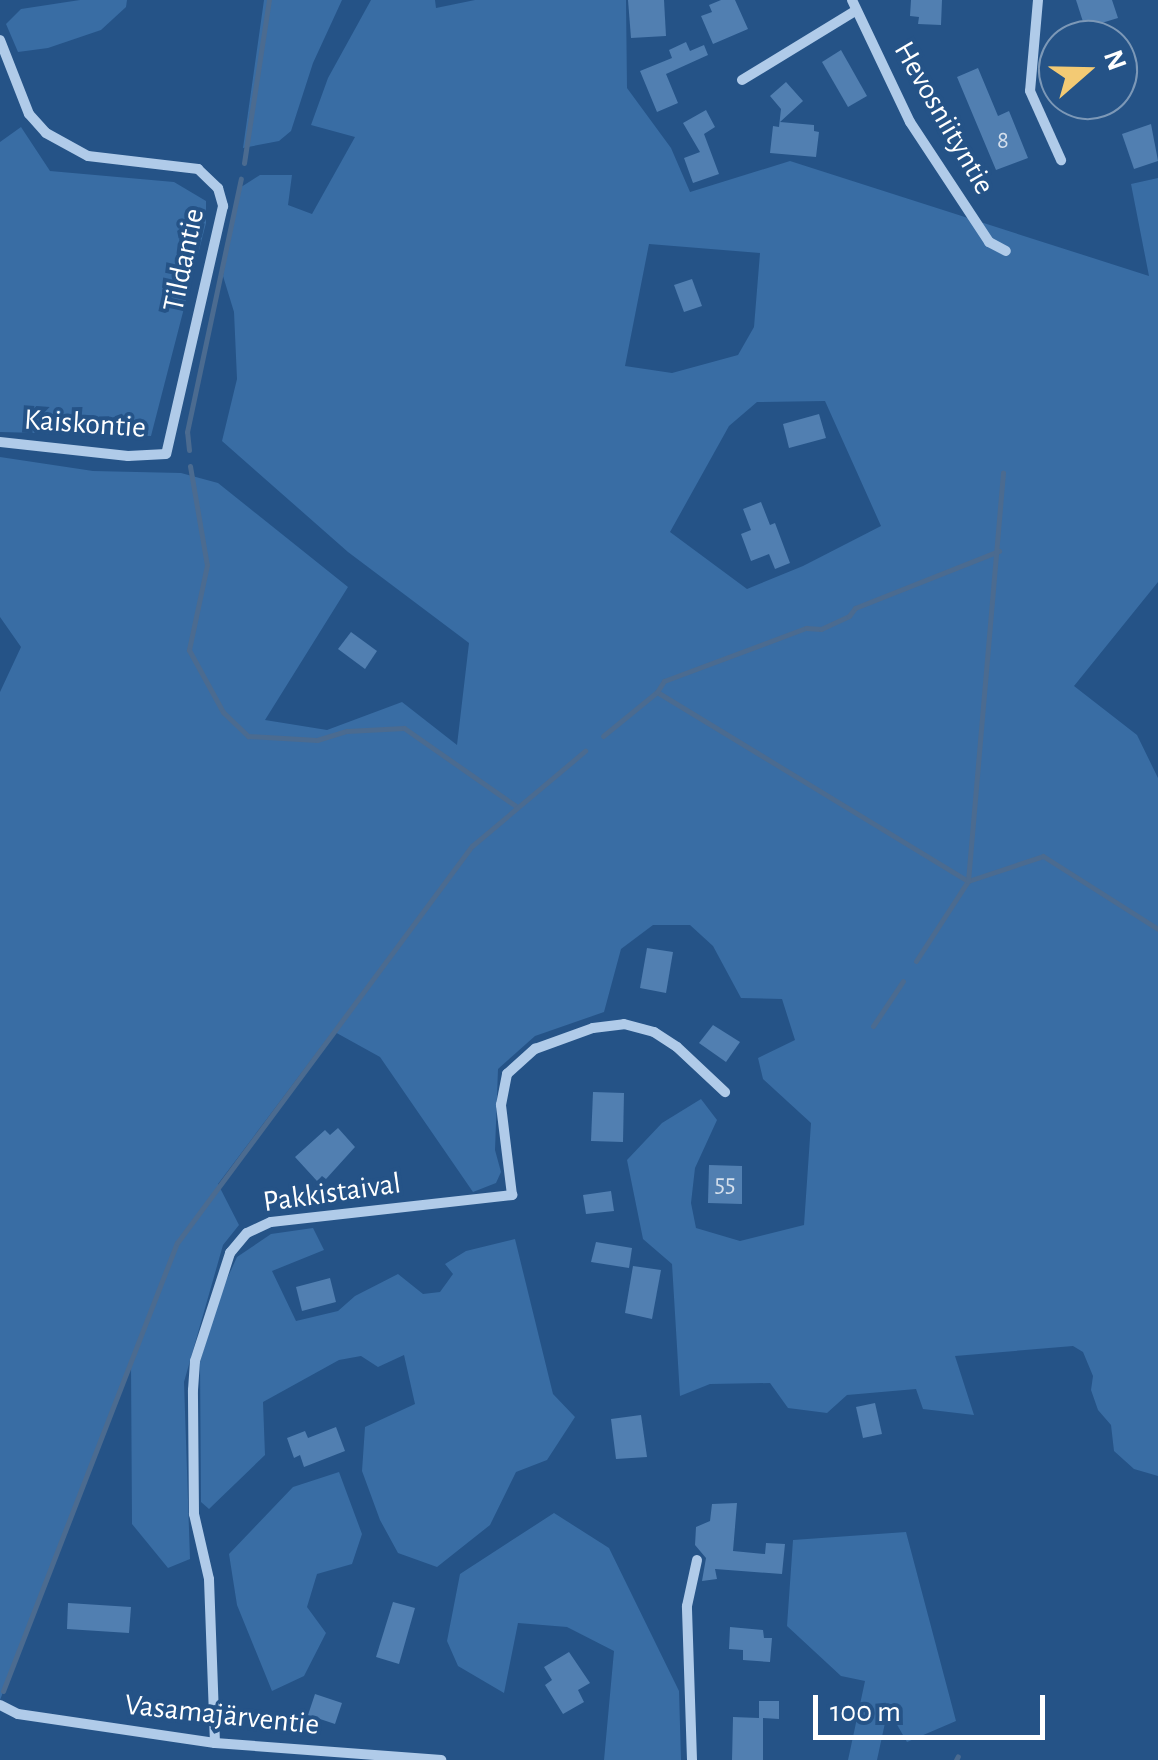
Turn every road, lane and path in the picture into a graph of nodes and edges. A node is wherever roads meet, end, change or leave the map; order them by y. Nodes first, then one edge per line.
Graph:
1 (1038, 0) edge
2 (853, 6) edge
3 (0, 40) edge
4 (742, 80) dead end
5 (1061, 160) dead end
6 (1006, 251) dead end
7 (0, 442) edge
8 (166, 454) joint
9 (725, 1092) dead end
10 (698, 1560) dead end
11 (0, 1705) edge
12 (214, 1744) junction
13 (441, 1760) edge
14 (692, 1760) edge

1 - 5 street
2 - 4 street
2 - 6 street, Hevosniityntie
3 - 8 street, Tildantie
7 - 8 street, Kaiskontie
9 - 12 street, Pakkistaival
10 - 14 street
11 - 12 street, Vasamajärventie
12 - 13 street, Vasamajärventie

